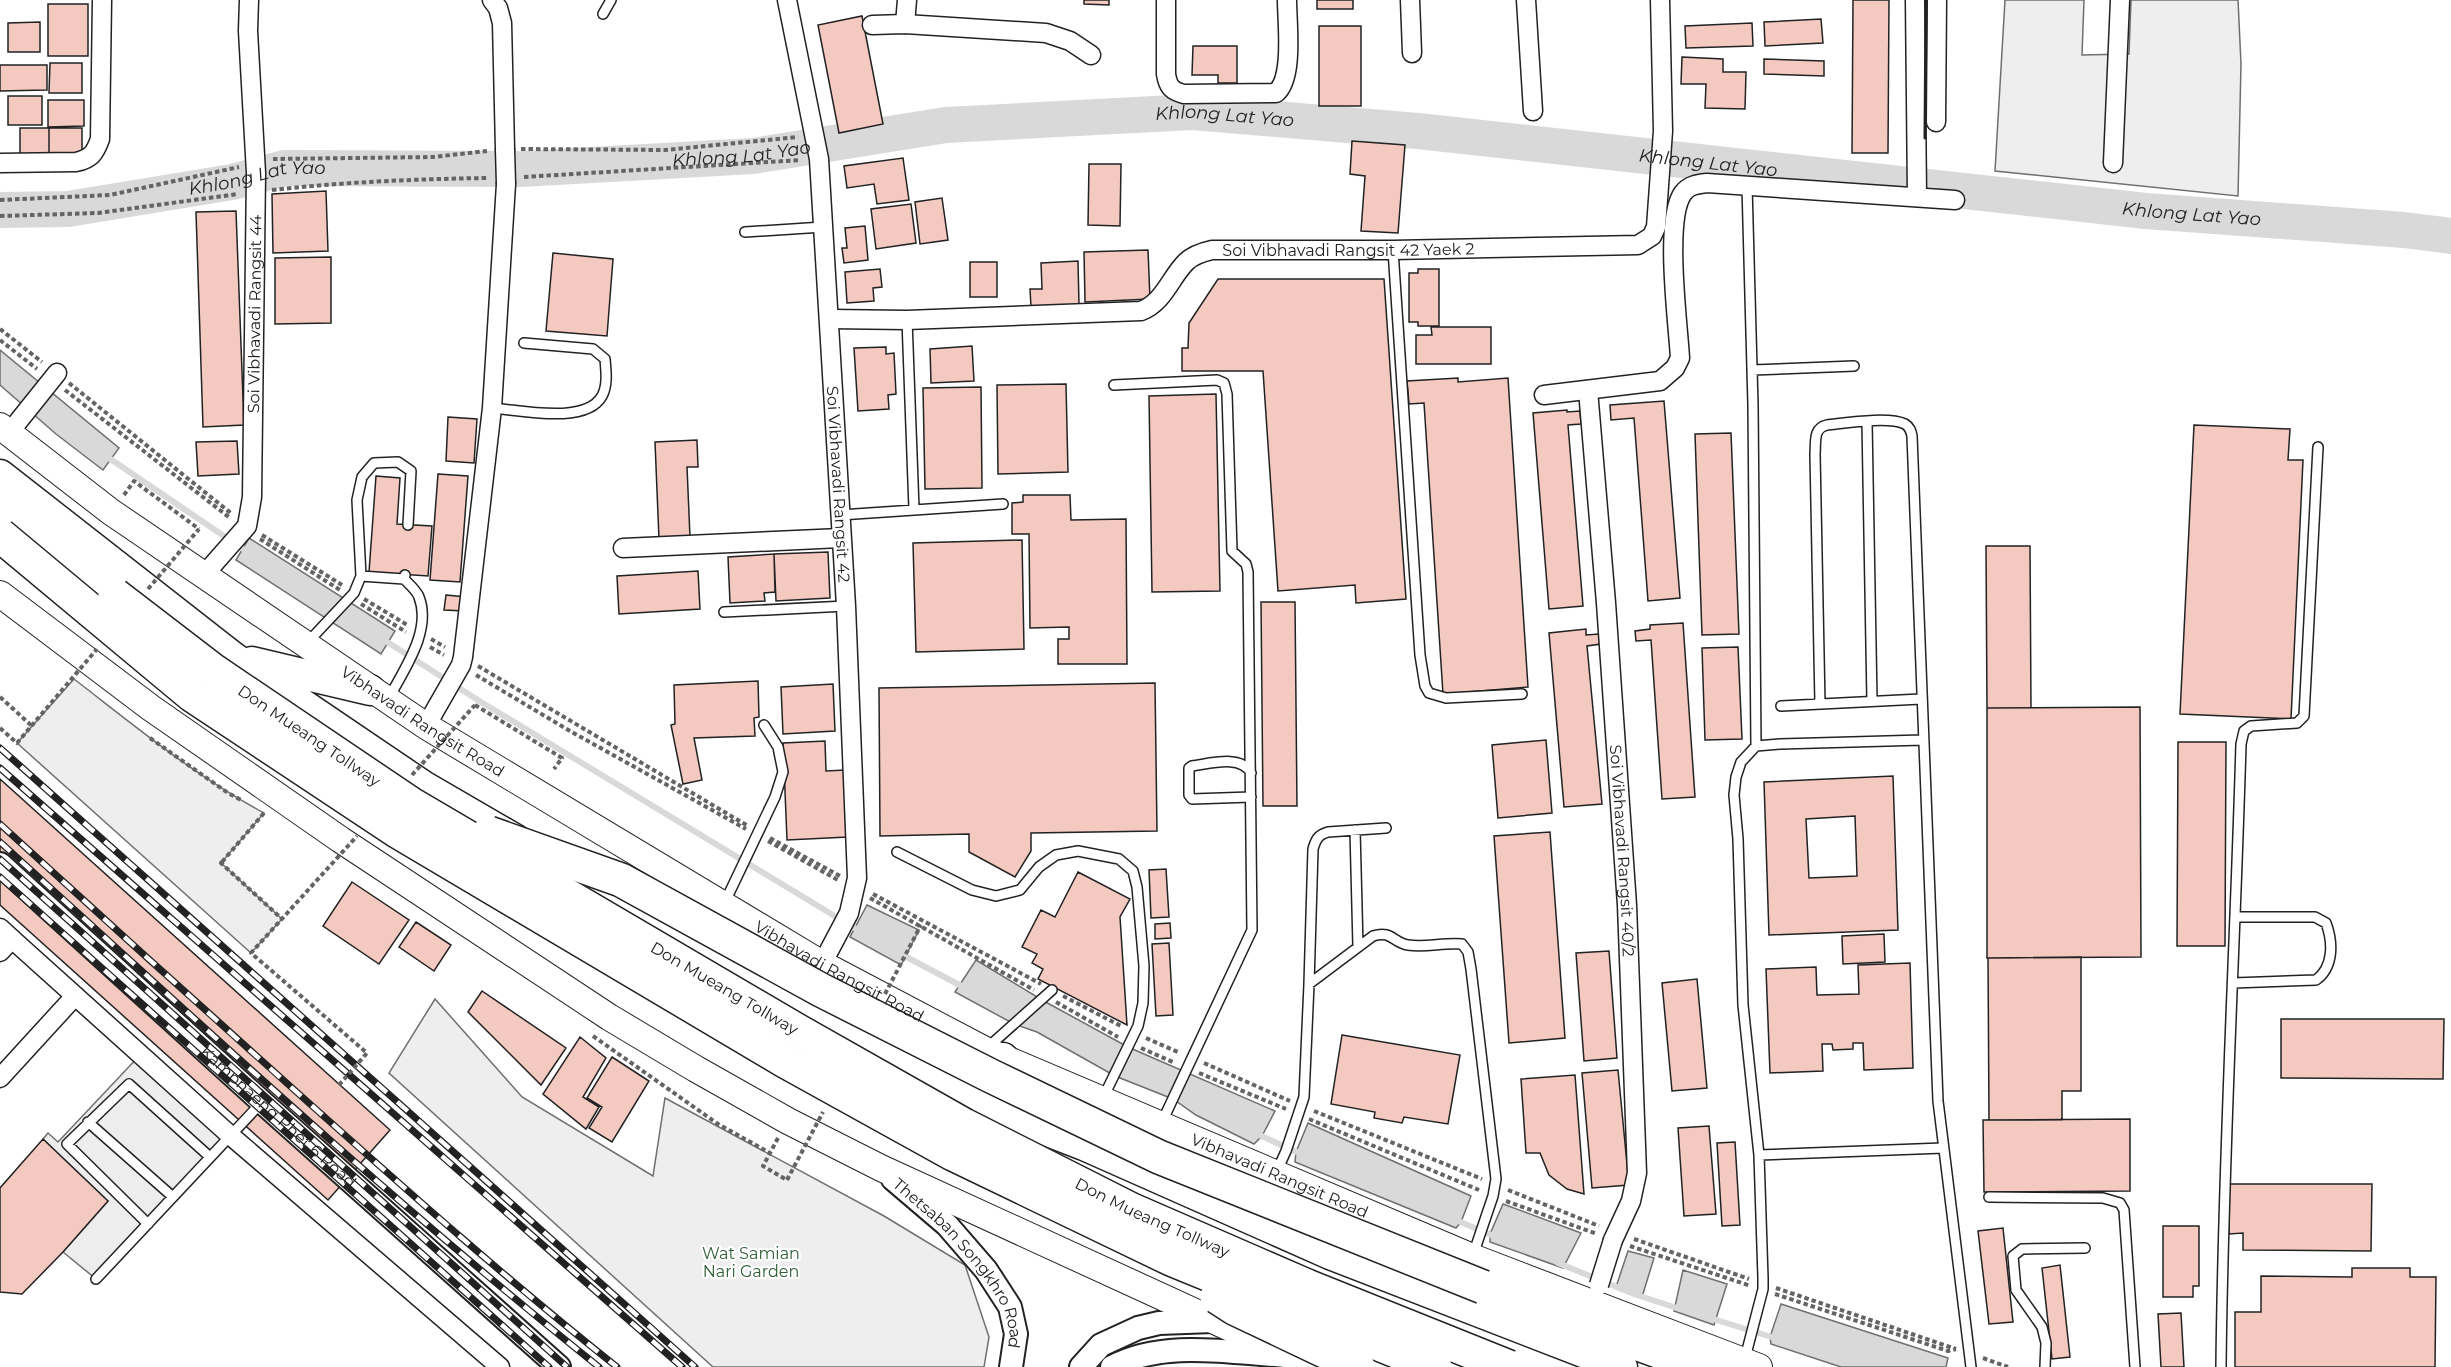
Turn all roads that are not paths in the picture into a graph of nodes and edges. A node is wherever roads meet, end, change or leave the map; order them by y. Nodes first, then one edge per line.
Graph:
1 (102, 0) edge
2 (249, 0) edge
3 (492, 0) edge
4 (611, 0) edge
5 (787, 0) edge
6 (907, 0) edge
7 (1166, 0) edge
8 (1287, 0) edge
9 (1410, 0) edge
10 (1526, 0) edge
11 (1660, 0) edge
12 (1915, 0) edge
13 (1937, 0) edge
14 (2120, 0) edge
15 (603, 14) dead end
16 (905, 24) junction
17 (872, 25) dead end
18 (1412, 53) dead end
19 (1091, 54) dead end
20 (1533, 111) dead end
21 (1936, 122) dead end
22 (2113, 163) dead end
23 (0, 164) edge
24 (1747, 186) junction
25 (1917, 193) junction
26 (1955, 200) dead end
27 (823, 227) junction
28 (745, 232) dead end
29 (1393, 250) junction
30 (830, 319) junction
31 (907, 320) junction
32 (524, 343) dead end
33 (1854, 366) dead end
34 (1752, 370) junction
35 (54, 376) road end
36 (1114, 385) dead end
37 (1588, 390) junction
38 (1544, 395) dead end
39 (492, 408) junction
40 (1867, 422) junction
41 (10, 426) edge
42 (2318, 447) dead end
43 (0, 475) edge
44 (1003, 504) dead end
45 (0, 507) edge
46 (914, 509) junction
47 (840, 515) junction
48 (408, 525) dead end
49 (0, 535) edge
50 (841, 538) junction
51 (623, 548) dead end
52 (0, 552) edge
53 (203, 576) junction
54 (361, 576) junction
55 (0, 594) edge
56 (846, 606) junction
57 (724, 612) dead end
58 (305, 645) junction
59 (234, 658) junction
60 (1522, 694) dead end
61 (379, 695) junction
62 (1921, 699) junction
63 (1872, 701) junction
64 (1820, 704) junction
65 (1781, 706) dead end
66 (764, 725) dead end
67 (426, 726) junction
68 (1923, 740) junction
69 (1756, 746) junction
70 (1251, 773) junction
71 (411, 790) junction
72 (1251, 797) junction
73 (1386, 828) dead end
74 (1355, 830) junction
75 (897, 852) dead end
76 (0, 864) edge
77 (723, 906) junction
78 (2236, 917) junction
79 (4, 940) edge
80 (1358, 947) junction
81 (822, 964) junction
82 (2233, 983) junction
83 (1309, 984) junction
84 (1047, 995) road end
85 (75, 996) junction
86 (994, 1054) junction
87 (0, 1078) edge
88 (1102, 1100) junction
89 (262, 1102) junction
90 (88, 1122) junction
91 (1160, 1126) junction
92 (231, 1136) junction
93 (1084, 1145) junction
94 (1943, 1148) junction
95 (1759, 1155) junction
96 (210, 1157) junction
97 (881, 1168) junction
98 (1275, 1175) junction
99 (173, 1197) junction
100 (1989, 1197) dead end
101 (148, 1224) junction
102 (2085, 1248) dead end
103 (1472, 1257) junction
104 (1171, 1259) junction
105 (96, 1279) dead end
106 (1596, 1294) junction
107 (1213, 1321) junction
108 (1292, 1356) junction
109 (1739, 1365) edge
110 (500, 1367) edge
111 (559, 1367) edge
112 (1011, 1367) edge
113 (1082, 1367) edge
114 (1112, 1367) edge
115 (1315, 1367) edge
116 (1358, 1367) edge
117 (1415, 1367) edge
118 (1435, 1367) edge
119 (1509, 1367) edge
120 (1622, 1367) edge
121 (1971, 1367) edge
122 (2045, 1367) edge
123 (2135, 1367) edge
124 (2221, 1367) edge

1 - 23 street
2 - 53 street, Soi Vibhavadi Rangsit 44
3 - 39 street, bridge
4 - 15 lane
5 - 27 street, Soi Vibhavadi Rangsit 42
6 - 16 street
7 - 8 street
9 - 18 street
10 - 20 street
11 - 29 street, Soi Vibhavadi Rangsit 42 Yaek 2
12 - 25 street
13 - 21 street
14 - 22 street
16 - 17 street
16 - 19 street
24 - 25 street
24 - 34 lane
24 - 37 street
25 - 26 street
27 - 28 lane
27 - 30 street, Soi Vibhavadi Rangsit 42
29 - 31 street, Soi Vibhavadi Rangsit 42 Yaek 2
29 - 60 lane
30 - 31 street, Soi Vibhavadi Rangsit 42 Yaek 2
30 - 47 street, Soi Vibhavadi Rangsit 42
31 - 46 lane
32 - 39 lane
33 - 34 lane
34 - 69 lane
35 - 41 street
36 - 70 lane
37 - 38 street
37 - 106 street, Soi Vibhavadi Rangsit 40/2, bridge
39 - 67 street
40 - 62 lane
40 - 63 lane
40 - 64 lane
41 - 53 main road, Vibhavadi Rangsit Road
42 - 78 lane
43 - 59 highway
44 - 46 lane
45 - 71 highway, Don Mueang Tollway, bridge
46 - 47 lane
47 - 50 street, Soi Vibhavadi Rangsit 42
48 - 54 lane
49 - 104 highway, Don Mueang Tollway, bridge
50 - 51 street
50 - 56 street, Soi Vibhavadi Rangsit 42
52 - 117 highway
53 - 58 main road, Vibhavadi Rangsit Road
54 - 58 lane
54 - 61 lane
55 - 97 main road
56 - 57 lane
56 - 81 street, Soi Vibhavadi Rangsit 42
58 - 61 main road, Vibhavadi Rangsit Road
59 - 61 highway
59 - 93 highway
61 - 67 main road, Vibhavadi Rangsit Road
62 - 63 lane
62 - 68 lane
63 - 64 lane
64 - 65 lane
66 - 77 lane
67 - 77 main road, Vibhavadi Rangsit Road
68 - 69 lane
68 - 94 lane
69 - 95 lane
70 - 72 lane
70 - 72 lane
71 - 109 highway, bridge
71 - 119 highway, Don Mueang Tollway, bridge
72 - 91 lane
73 - 74 lane
74 - 80 lane
74 - 83 lane
75 - 88 lane
76 - 89 street, Kamphaeng Phet 6 Road
77 - 81 main road, Vibhavadi Rangsit Road
78 - 82 lane
78 - 82 lane
79 - 85 street
80 - 83 lane
80 - 103 lane
81 - 86 main road, Vibhavadi Rangsit Road
82 - 124 lane
83 - 98 lane
84 - 86 lane
85 - 87 street
85 - 92 street
86 - 88 main road, Vibhavadi Rangsit Road
86 - 93 highway
88 - 91 main road, Vibhavadi Rangsit Road
89 - 92 lane
89 - 111 street, Kamphaeng Phet 6 Road
90 - 96 lane
90 - 99 lane
90 - 101 lane
91 - 98 main road, Vibhavadi Rangsit Road
92 - 96 lane
92 - 110 street
93 - 120 highway
94 - 95 lane
94 - 121 lane
95 - 109 lane
96 - 99 lane
97 - 107 main road
97 - 112 street, Thetsaban Songkhro Road
98 - 103 main road, Vibhavadi Rangsit Road
99 - 101 lane
100 - 123 lane
101 - 105 lane
102 - 122 lane
103 - 106 main road, Vibhavadi Rangsit Road
104 - 116 highway, bridge
104 - 118 highway, Don Mueang Tollway, bridge
106 - 109 main road, Vibhavadi Rangsit Road
107 - 108 main road
107 - 113 street
108 - 114 street
108 - 115 main road

